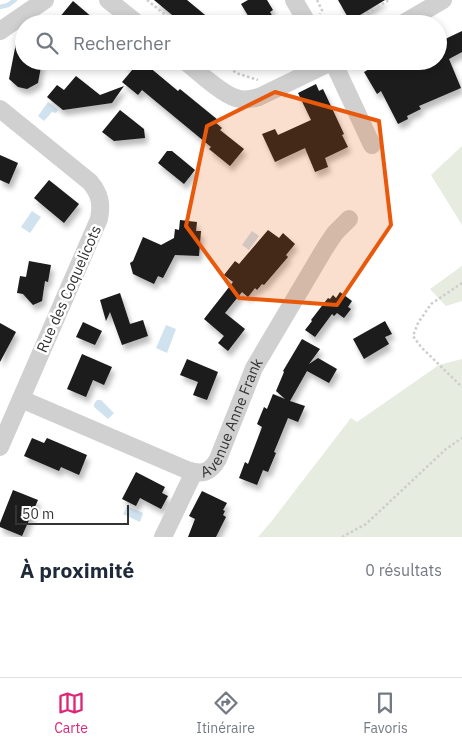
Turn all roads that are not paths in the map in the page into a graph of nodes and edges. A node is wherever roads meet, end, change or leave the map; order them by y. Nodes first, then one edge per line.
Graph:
1 (45, 0) edge
2 (108, 0) edge
3 (294, 0) edge
4 (443, 0) edge
5 (22, 15) edge
6 (127, 15) edge
7 (303, 15) edge
8 (417, 15) edge
9 (15, 20) edge
10 (0, 30) edge
11 (196, 70) edge
12 (318, 70) edge
13 (334, 70) edge
14 (0, 109) edge
15 (372, 145) dead end
16 (348, 220) dead end
17 (21, 399) junction
18 (0, 446) edge
19 (194, 472) junction
20 (163, 537) edge

1 - 5 street
2 - 6 street
3 - 7 street
4 - 8 street
9 - 10 street
11 - 12 street
13 - 15 street
14 - 17 street, Rue des Coquelicots
16 - 19 street, Avenue Anne Frank
17 - 18 street, Rue des Coquelicots
17 - 19 street, Avenue Anne Frank
19 - 20 street

